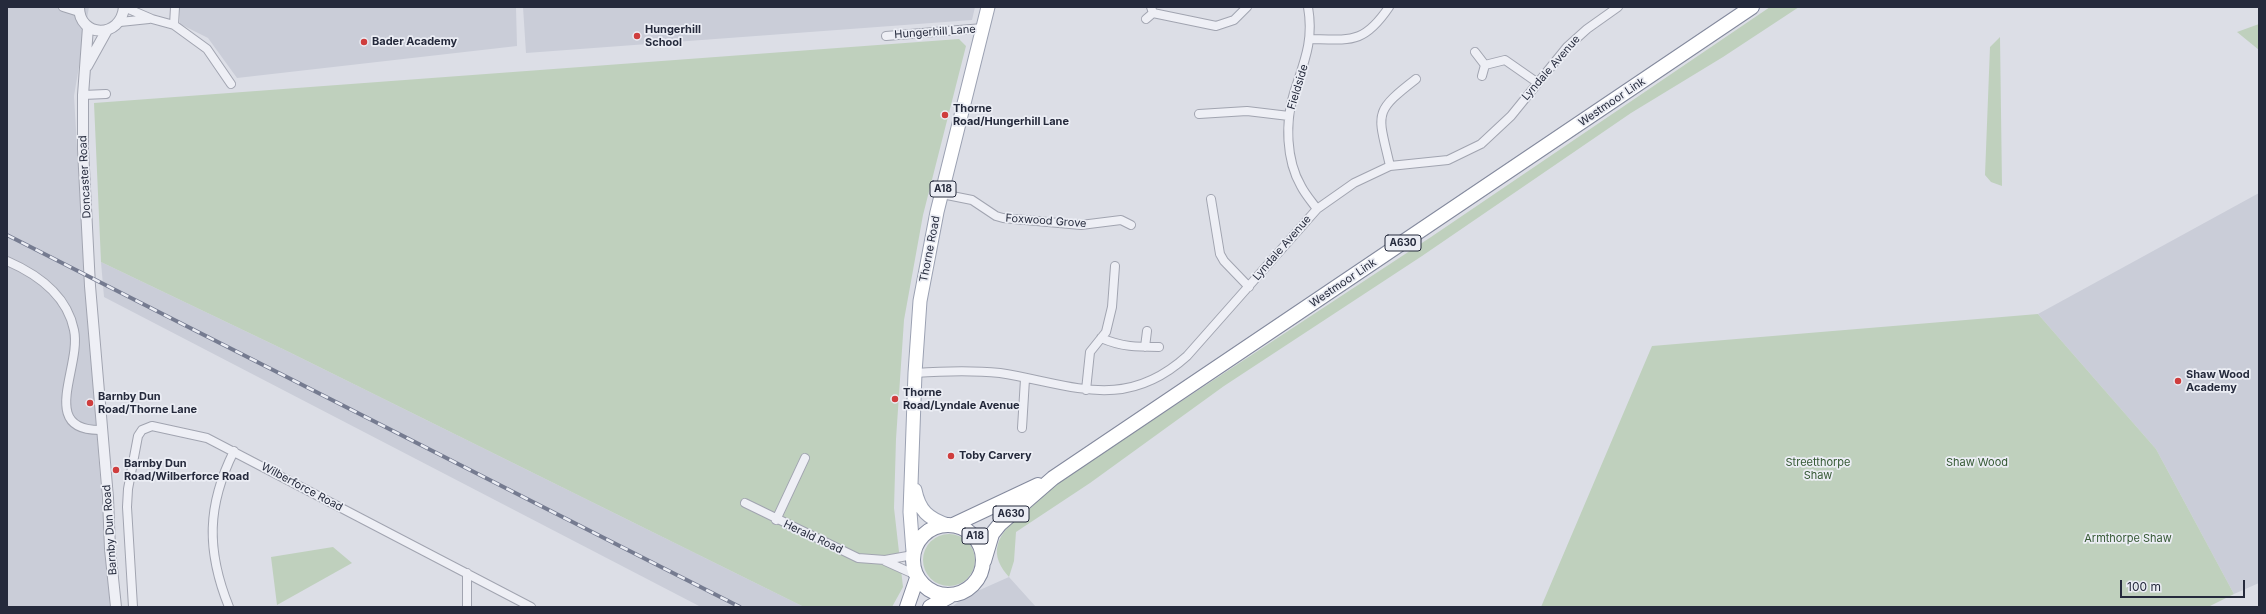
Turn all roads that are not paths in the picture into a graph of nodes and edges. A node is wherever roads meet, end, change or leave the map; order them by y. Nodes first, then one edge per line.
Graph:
1 (63, 7) edge
2 (124, 7) edge
3 (176, 7) edge
4 (988, 7) edge
5 (1246, 7) edge
6 (1308, 7) edge
7 (1389, 7) edge
8 (1618, 7) edge
9 (1752, 7) edge
10 (79, 10) edge
11 (1152, 10) edge
12 (152, 19) junction
13 (1146, 19) dead end
14 (120, 22) junction
15 (174, 25) junction
16 (88, 27) junction
17 (983, 28) junction
18 (107, 30) junction
19 (886, 36) dead end
20 (1310, 39) junction
21 (1475, 52) dead end
22 (1485, 65) junction
23 (86, 68) junction
24 (1482, 76) dead end
25 (1416, 79) dead end
26 (1538, 83) junction
27 (231, 84) dead end
28 (106, 94) dead end
29 (83, 95) junction
30 (1199, 114) dead end
31 (1289, 116) junction
32 (1390, 166) junction
33 (942, 194) junction
34 (1211, 199) dead end
35 (1317, 209) junction
36 (1131, 225) dead end
37 (7, 261) edge
38 (1115, 266) dead end
39 (90, 286) joint
40 (1249, 287) junction
41 (1147, 331) dead end
42 (1101, 338) junction
43 (1145, 347) junction
44 (1159, 347) dead end
45 (915, 373) junction
46 (1025, 378) junction
47 (1086, 390) junction
48 (1022, 428) dead end
49 (102, 430) junction
50 (234, 451) junction
51 (805, 458) dead end
52 (911, 472) junction
53 (1053, 478) junction
54 (745, 503) dead end
55 (776, 520) junction
56 (951, 525) junction
57 (913, 554) junction
58 (885, 560) junction
59 (984, 561) junction
60 (467, 573) junction
61 (917, 577) junction
62 (950, 596) junction
63 (116, 607) edge
64 (133, 607) edge
65 (229, 607) edge
66 (467, 607) edge
67 (531, 607) edge
68 (907, 607) edge
69 (930, 607) edge

1 - 10 street
2 - 12 street
2 - 14 street
3 - 15 street
4 - 17 main road, Thorne Road / A18
5 - 11 street
6 - 20 street, Fieldside
7 - 20 street
8 - 26 street, Lyndale Avenue
9 - 53 highway, Westmoor Link / A630
10 - 16 street
11 - 13 street
12 - 14 street
12 - 15 street
14 - 18 street
15 - 27 street
16 - 18 street
16 - 23 street, Doncaster Road
17 - 19 street, Hungerhill Lane
17 - 33 main road, Thorne Road / A18
18 - 23 street, Doncaster Road
20 - 31 street, Fieldside
21 - 22 street
22 - 24 street
22 - 26 street
23 - 29 street, Doncaster Road
25 - 32 street
26 - 32 street, Lyndale Avenue
28 - 29 street
29 - 39 street, Doncaster Road
30 - 31 street
31 - 35 street, Fieldside
32 - 35 street, Lyndale Avenue
33 - 36 street, Foxwood Grove
33 - 45 main road, Thorne Road / A18
34 - 40 street
35 - 40 street, Lyndale Avenue
37 - 49 street
38 - 42 street
39 - 49 street, Barnby Dun Road
40 - 47 street, Lyndale Avenue
41 - 43 street
42 - 43 street
42 - 47 street
43 - 44 street
45 - 46 street, Lyndale Avenue
45 - 52 main road, Thorne Road / A18
46 - 47 street, Lyndale Avenue
46 - 48 street
49 - 63 street, Barnby Dun Road
50 - 60 street, Wilberforce Road
50 - 64 street, Wilberforce Road
50 - 65 street
51 - 55 street
52 - 56 main road, A18
52 - 57 main road, A18
53 - 56 highway, Westmoor Link / A630
53 - 59 highway, Westmoor Link / A630
54 - 55 street, Herald Road
55 - 58 street, Herald Road
56 - 57 highway, A18
56 - 59 highway, A18
57 - 58 street, Herald Road
57 - 61 highway, A18
58 - 61 street, Herald Road
59 - 62 highway
60 - 66 street
60 - 67 street, Wilberforce Road
61 - 62 highway
61 - 68 highway, A18
62 - 69 highway

